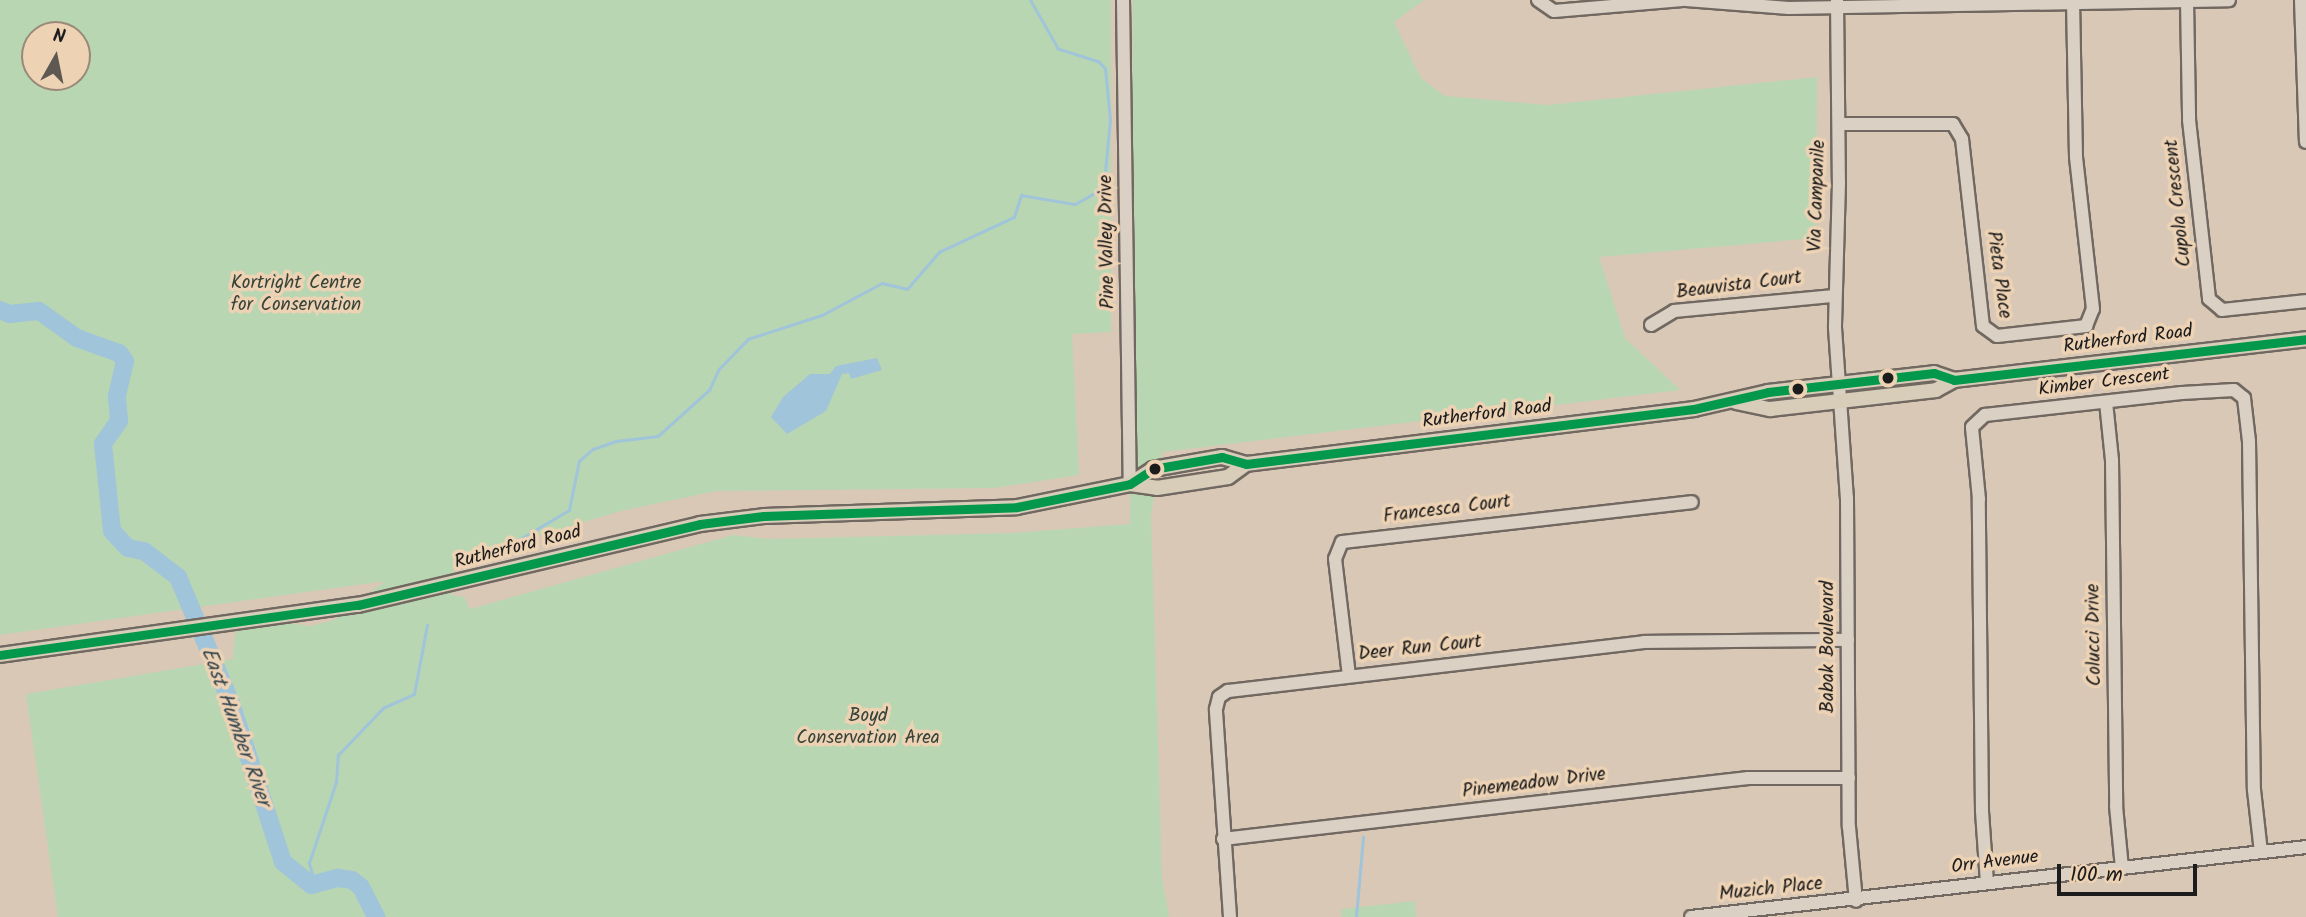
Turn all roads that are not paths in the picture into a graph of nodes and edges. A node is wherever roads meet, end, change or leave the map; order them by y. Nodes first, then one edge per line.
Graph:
1 (1123, 0) edge
2 (1538, 0) edge
3 (1684, 0) edge
4 (2187, 0) edge
5 (2229, 0) edge
6 (2301, 0) edge
7 (2073, 1) edge
8 (1837, 3) edge
9 (1839, 124) junction
10 (2306, 142) edge
11 (1834, 296) junction
12 (2306, 301) edge
13 (1651, 325) dead end
14 (2306, 340) edge
15 (1837, 393) junction
16 (2106, 402) junction
17 (1246, 464) junction
18 (1129, 484) junction
19 (1692, 502) dead end
20 (1848, 640) junction
21 (0, 655) edge
22 (1349, 676) junction
23 (1849, 778) junction
24 (1223, 839) junction
25 (2306, 847) edge
26 (2261, 852) junction
27 (2122, 868) junction
28 (1987, 883) junction
29 (1856, 901) junction
30 (1230, 917) edge
31 (1691, 917) edge

1 - 18 street, Pine Valley Drive
2 - 3 street
3 - 8 street
4 - 5 street
4 - 7 street
4 - 12 street, Cupola Crescent
6 - 10 street
7 - 8 street
7 - 9 street, Pieta Place
8 - 9 street, Via Campanile
9 - 11 street, Via Campanile
11 - 13 street, Beauvista Court
11 - 15 street, Via Campanile
14 - 15 main road, Rutherford Road
15 - 17 main road, Rutherford Road
15 - 20 street, Babak Boulevard
16 - 26 street, Kimber Crescent
16 - 27 street, Colucci Drive
16 - 28 street, Kimber Crescent
17 - 18 main road, Rutherford Road
17 - 18 main road, Rutherford Road
18 - 21 main road, Rutherford Road
19 - 22 street, Francesca Court
20 - 22 street, Deer Run Court
20 - 23 street, Babak Boulevard
22 - 24 street, Deer Run Court
23 - 24 street, Pinemeadow Drive
23 - 29 street, Babak Boulevard
24 - 30 street, Deer Run Court
25 - 26 street, Orr Avenue
26 - 27 street, Orr Avenue
27 - 28 street, Orr Avenue
28 - 29 street, Orr Avenue
29 - 31 street, Muzich Place

